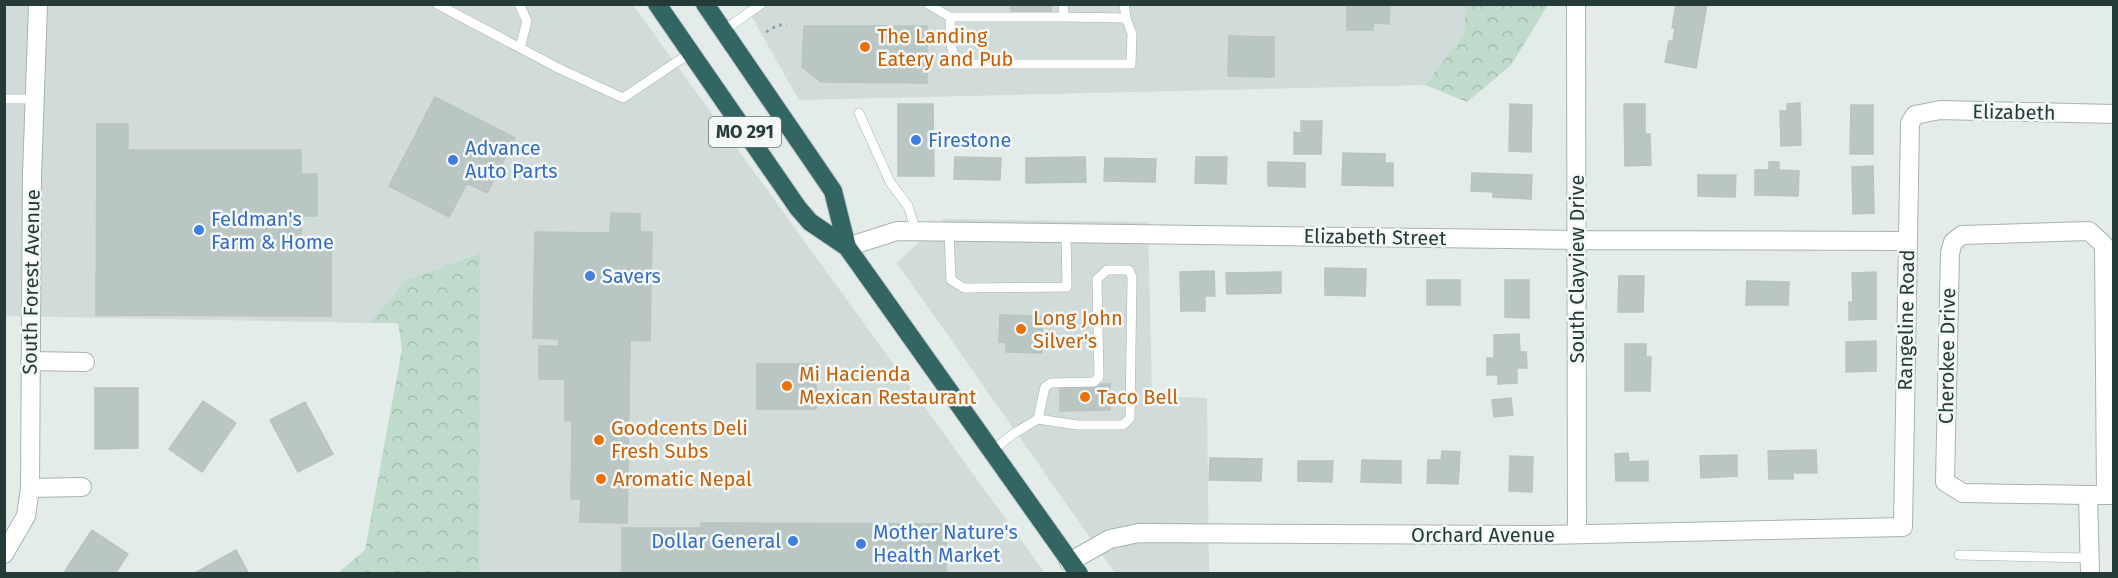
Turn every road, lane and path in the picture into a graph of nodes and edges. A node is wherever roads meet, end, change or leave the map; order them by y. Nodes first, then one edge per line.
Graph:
1 (38, 4) edge
2 (437, 4) edge
3 (519, 4) edge
4 (657, 4) edge
5 (705, 4) edge
6 (761, 4) edge
7 (928, 4) edge
8 (1064, 4) edge
9 (1124, 4) edge
10 (1576, 4) edge
11 (950, 17) junction
12 (1064, 17) junction
13 (1126, 18) junction
14 (787, 25) dead end
15 (723, 31) junction
16 (766, 32) dead end
17 (520, 48) junction
18 (690, 53) junction
19 (4, 99) edge
20 (35, 99) junction
21 (859, 113) dead end
22 (2114, 114) edge
23 (1915, 115) joint
24 (916, 231) junction
25 (949, 231) junction
26 (1066, 232) junction
27 (1576, 240) junction
28 (1907, 241) junction
29 (2109, 245) edge
30 (847, 247) junction
31 (30, 361) junction
32 (84, 362) dead end
33 (2109, 368) edge
34 (1038, 420) junction
35 (991, 452) junction
36 (82, 487) dead end
37 (30, 488) junction
38 (2102, 495) edge
39 (1903, 526) joint
40 (1577, 534) junction
41 (4, 554) edge
42 (1959, 555) dead end
43 (2090, 566) edge
44 (1074, 568) edge

1 - 20 street, South Forest Avenue
2 - 17 lane
3 - 17 lane
4 - 18 highway, MO 291
5 - 15 highway, MO 291
6 - 15 lane
7 - 11 lane
8 - 12 lane
9 - 13 lane
10 - 27 street, South Clayview Drive
11 - 12 lane
11 - 13 lane
12 - 13 lane
14 - 16 path
15 - 30 highway, MO 291
17 - 18 lane
18 - 30 highway, MO 291
19 - 20 lane
20 - 31 street, South Forest Avenue
21 - 24 lane
22 - 23 street, Elizabeth
23 - 28 street, Rangeline Road
24 - 25 street, Elizabeth Street
24 - 30 street, Elizabeth Street
25 - 26 street, Elizabeth Street
25 - 26 lane
26 - 27 street, Elizabeth Street
27 - 28 street, Elizabeth Street
27 - 40 street, South Clayview Drive
28 - 39 street, Rangeline Road
29 - 33 street, Cherokee Drive
29 - 38 street, Cherokee Drive
30 - 35 highway, MO 291
31 - 32 street
31 - 37 street, South Forest Avenue
33 - 38 street, Cherokee Drive
34 - 34 lane
34 - 35 lane
35 - 44 highway, MO 291
36 - 37 street
37 - 41 street, South Forest Avenue
38 - 43 street, Cherokee Drive
39 - 40 street, Orchard Avenue
40 - 44 street, Orchard Avenue
42 - 43 lane

